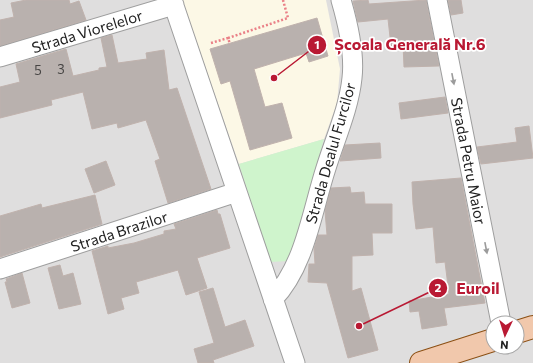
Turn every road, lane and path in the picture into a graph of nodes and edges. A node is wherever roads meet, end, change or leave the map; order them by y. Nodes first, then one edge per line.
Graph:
1 (283, 0) edge
2 (340, 0) edge
3 (437, 0) edge
4 (173, 2) edge
5 (228, 38) junction
6 (211, 43) dead end
7 (230, 44) dead end
8 (0, 57) edge
9 (237, 192) junction
10 (0, 269) edge
11 (273, 299) junction
12 (499, 315) edge
13 (485, 343) edge
14 (295, 363) edge
15 (421, 363) edge

1 - 5 path
2 - 11 street, Strada Dealul Furcilor
3 -> 12 street, Strada Petru Maior
4 - 8 street, Strada Viorelelor
4 - 9 street
5 - 6 path
5 - 7 path
9 - 10 street, Strada Brazilor
9 - 11 street
11 - 14 street
13 - 15 main road

